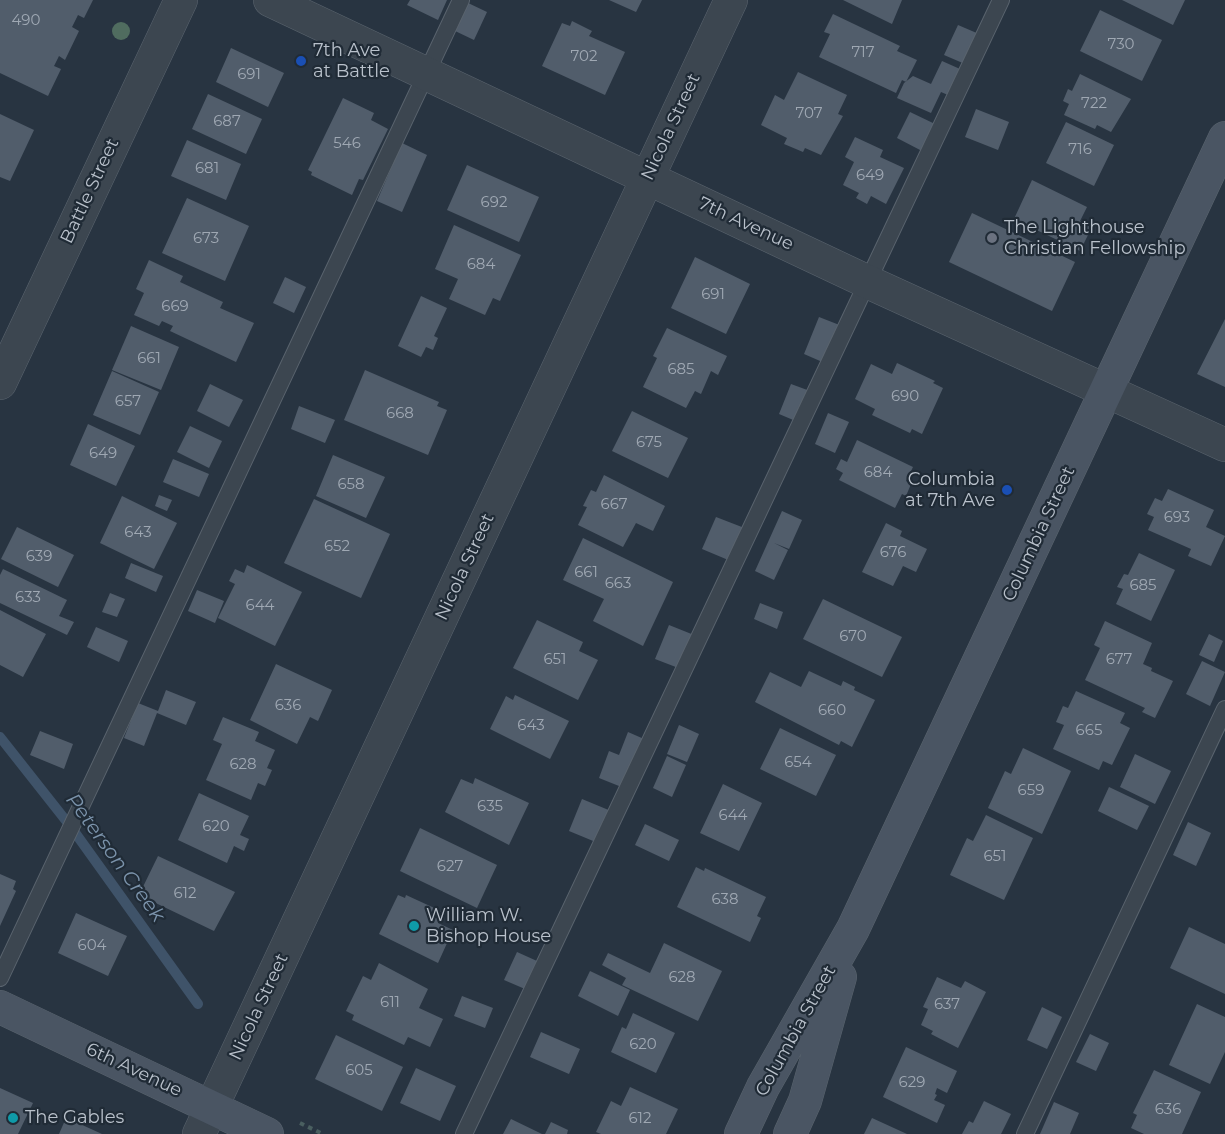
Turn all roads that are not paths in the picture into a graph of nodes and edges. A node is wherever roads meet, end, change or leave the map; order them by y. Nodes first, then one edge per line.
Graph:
1 (181, 0) edge
2 (270, 0) edge
3 (461, 0) edge
4 (731, 0) edge
5 (1001, 0) edge
6 (426, 73) junction
7 (1225, 138) edge
8 (647, 177) junction
9 (867, 282) junction
10 (0, 382) edge
11 (1107, 390) junction
12 (1225, 445) edge
13 (1225, 709) edge
14 (853, 929) junction
15 (0, 978) edge
16 (0, 1007) edge
17 (205, 1121) edge
18 (267, 1134) edge
19 (464, 1134) edge
20 (741, 1134) edge
21 (790, 1134) edge
22 (1025, 1134) edge

1 - 10 street, Battle Street
2 - 6 street, 7th Avenue
3 - 6 lane
4 - 8 street, Nicola Street
5 - 9 lane
6 - 8 street, 7th Avenue
6 - 15 lane
7 - 11 main road, Columbia Street
8 - 9 street, 7th Avenue
8 - 17 street, Nicola Street
9 - 11 street, 7th Avenue
9 - 19 lane
11 - 12 street, 7th Avenue
11 - 14 main road, Columbia Street
13 - 22 lane
14 - 20 main road, Columbia Street
14 - 21 main road, Columbia Street
16 - 17 main road, 6th Avenue
17 - 18 main road, 6th Avenue

